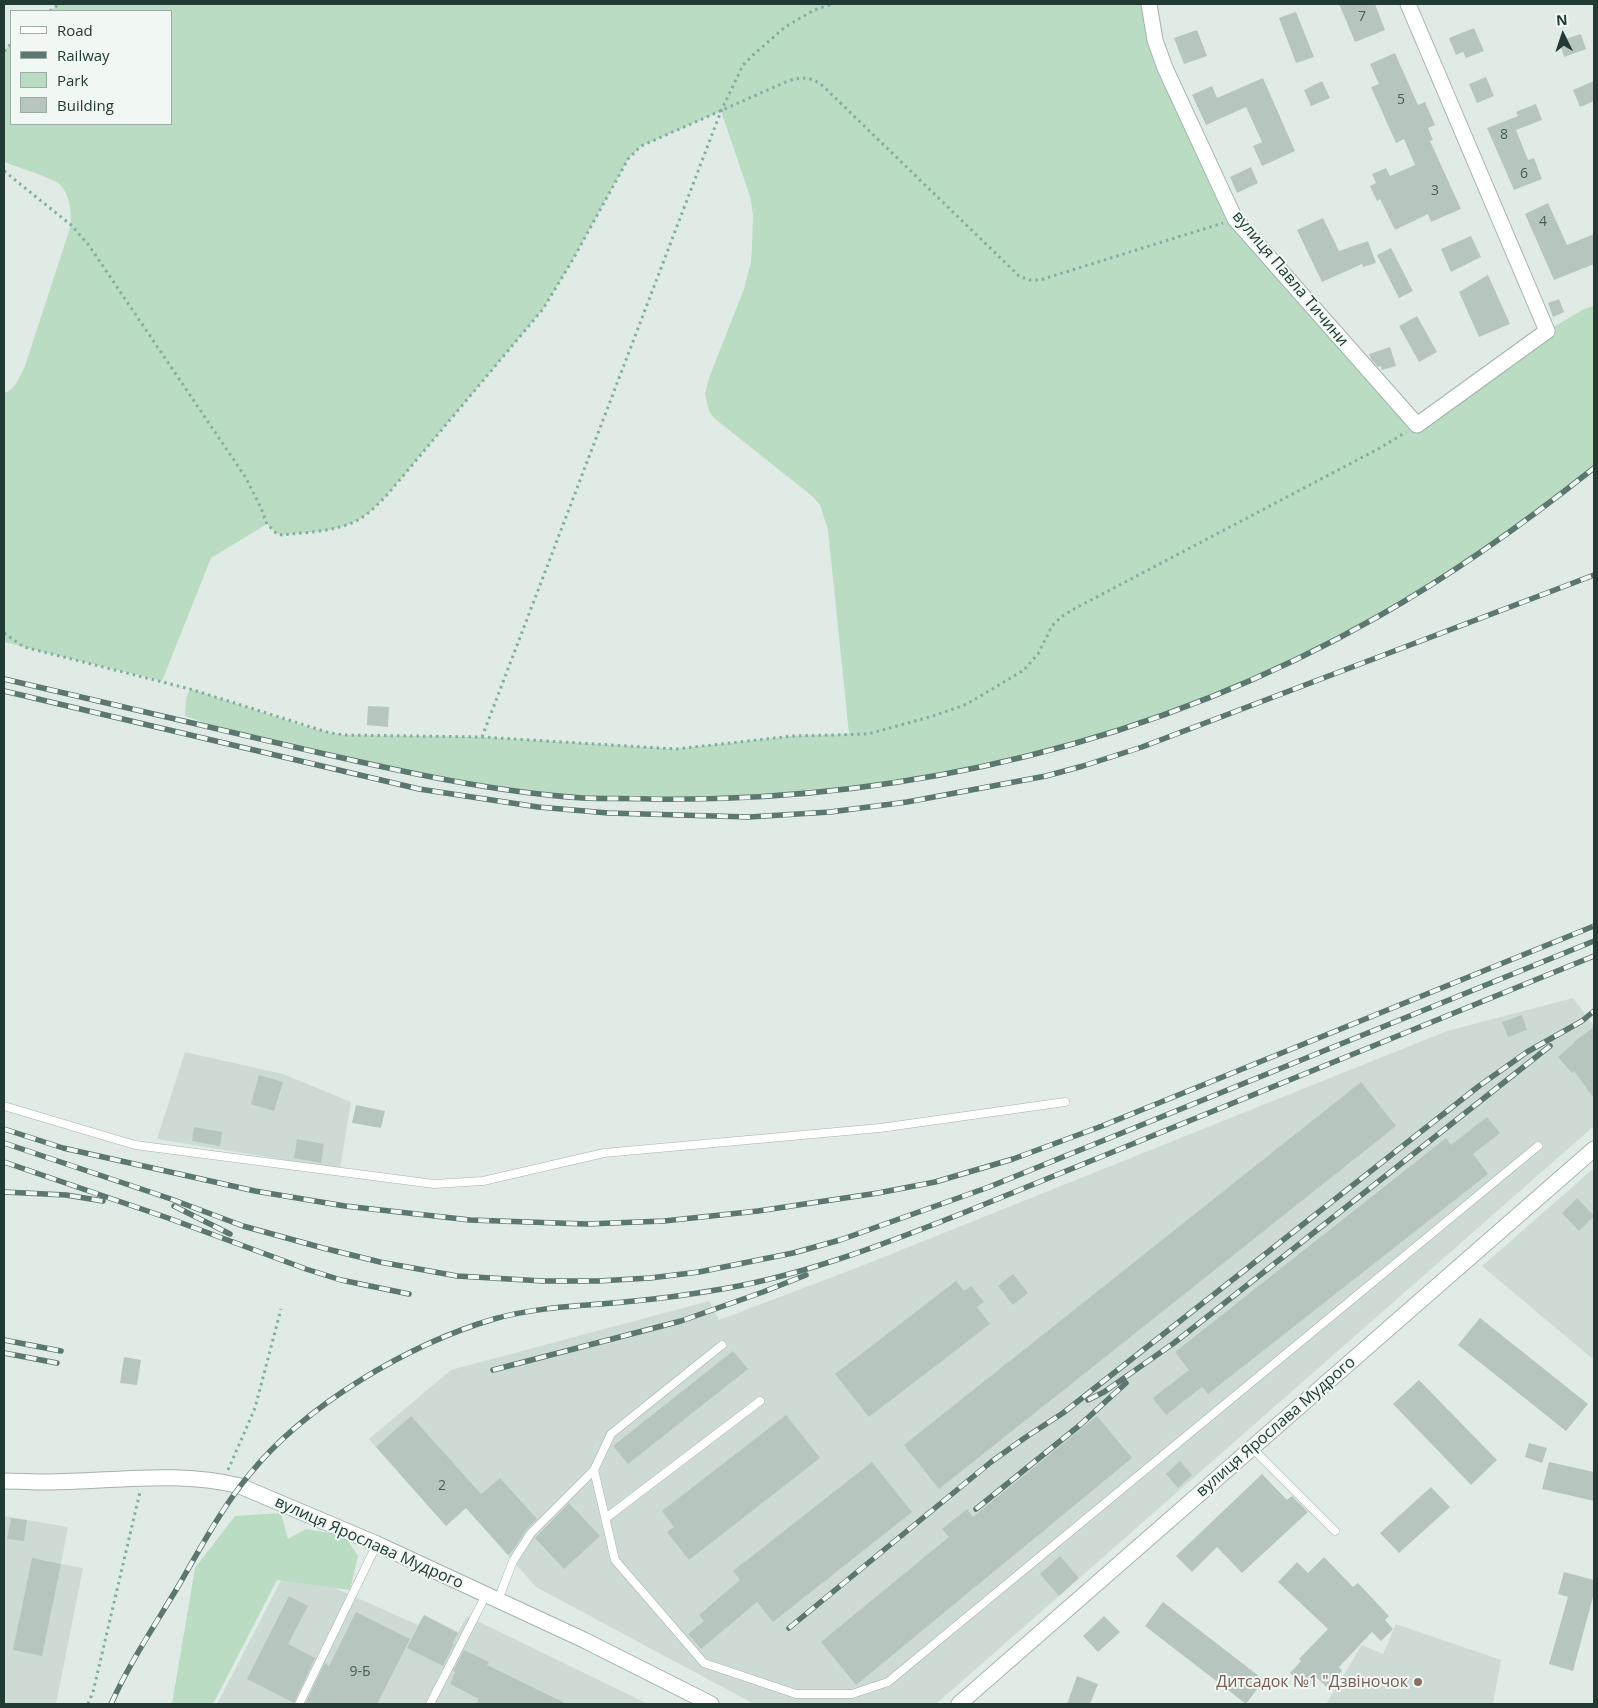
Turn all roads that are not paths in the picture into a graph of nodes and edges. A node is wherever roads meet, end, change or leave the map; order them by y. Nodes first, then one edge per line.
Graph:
1 (1149, 4) edge
2 (1408, 4) edge
3 (1065, 1102) dead end
4 (4, 1106) edge
5 (1538, 1146) dead end
6 (1594, 1149) edge
7 (722, 1345) dead end
8 (760, 1401) dead end
9 (1252, 1448) junction
10 (594, 1470) junction
11 (4, 1481) edge
12 (606, 1518) junction
13 (1335, 1531) dead end
14 (376, 1544) junction
15 (492, 1597) junction
16 (299, 1704) edge
17 (430, 1704) edge
18 (711, 1704) edge
19 (959, 1704) edge

1 - 2 street, вулиця Павла Тичини
3 - 4 lane
5 - 12 lane
6 - 9 street, вулиця Ярослава Мудрого
7 - 10 lane
8 - 12 lane
9 - 13 lane
9 - 19 street, вулиця Ярослава Мудрого
10 - 12 lane
10 - 15 lane
11 - 14 street, вулиця Ярослава Мудрого
14 - 15 street, вулиця Ярослава Мудрого
14 - 16 lane
15 - 17 lane
15 - 18 street, вулиця Ярослава Мудрого

